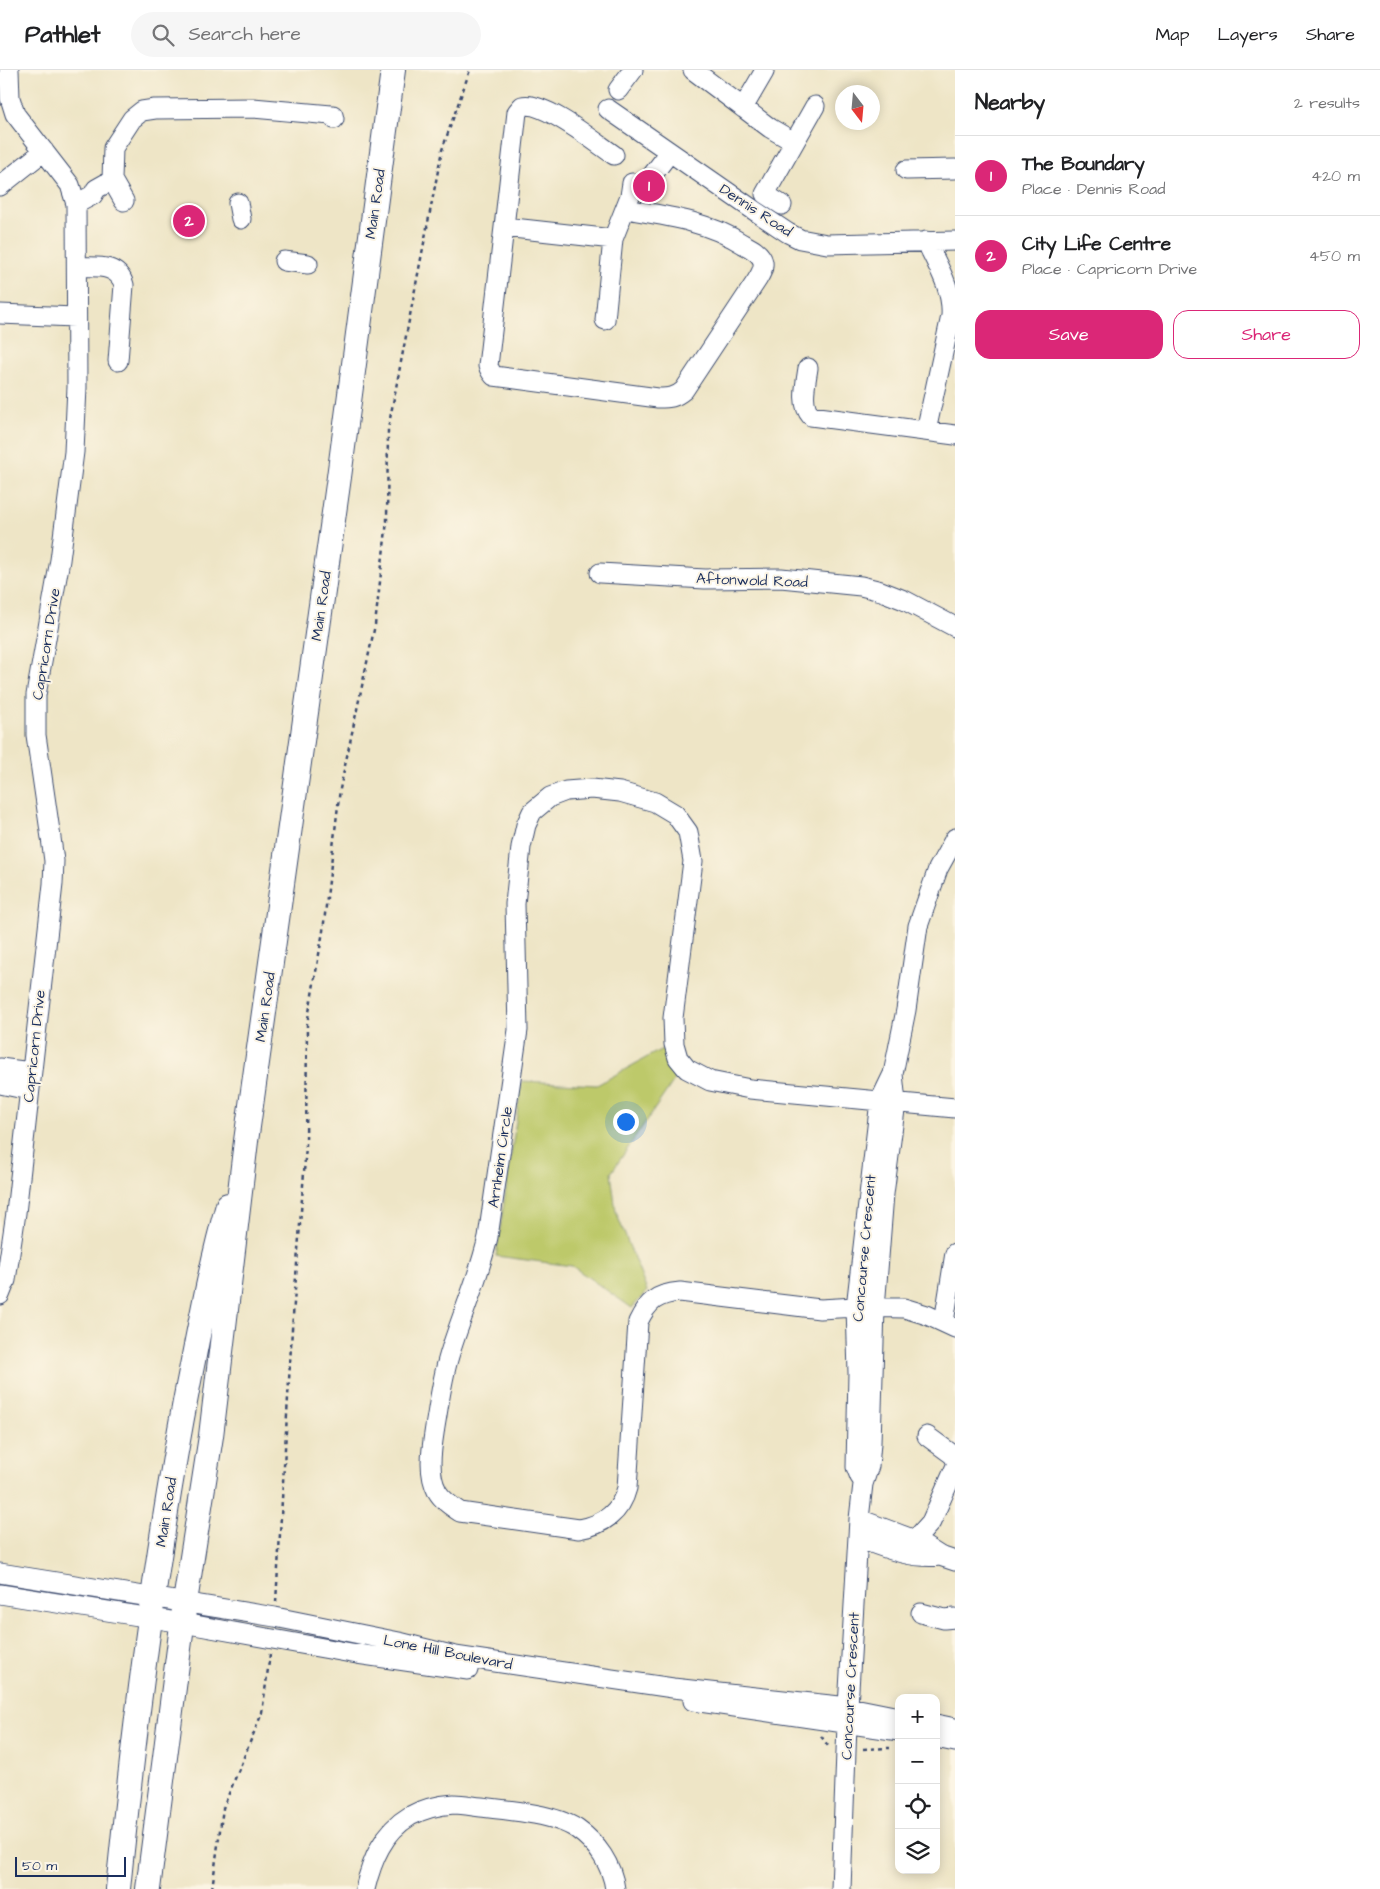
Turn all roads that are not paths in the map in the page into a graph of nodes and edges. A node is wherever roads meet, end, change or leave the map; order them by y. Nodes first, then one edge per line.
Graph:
1 (10, 70) edge
2 (393, 70) edge
3 (633, 70) edge
4 (695, 71) edge
5 (764, 72) dead end
6 (618, 90) dead end
7 (815, 106) dead end
8 (743, 108) junction
9 (608, 109) dead end
10 (334, 119) dead end
11 (794, 142) junction
12 (664, 148) junction
13 (44, 151) junction
14 (614, 155) dead end
15 (955, 169) edge
16 (906, 170) dead end
17 (104, 185) junction
18 (0, 186) edge
19 (637, 188) junction
20 (75, 201) junction
21 (124, 201) dead end
22 (782, 205) dead end
23 (504, 227) junction
24 (613, 239) junction
25 (926, 241) junction
26 (955, 241) edge
27 (284, 261) dead end
28 (308, 264) dead end
29 (76, 272) junction
30 (0, 314) edge
31 (75, 317) junction
32 (605, 320) dead end
33 (118, 361) dead end
34 (808, 368) dead end
35 (926, 431) junction
36 (955, 435) edge
37 (600, 573) dead end
38 (955, 627) edge
39 (955, 838) edge
40 (0, 1068) edge
41 (30, 1081) junction
42 (0, 1084) edge
43 (888, 1102) junction
44 (955, 1108) edge
45 (246, 1141) junction
46 (8, 1211) edge
47 (955, 1253) edge
48 (0, 1295) edge
49 (856, 1307) junction
50 (875, 1308) junction
51 (950, 1325) edge
52 (927, 1436) dead end
53 (955, 1459) edge
54 (955, 1468) edge
55 (863, 1484) junction
56 (858, 1529) junction
57 (915, 1540) junction
58 (947, 1558) edge
59 (0, 1573) edge
60 (0, 1594) edge
61 (150, 1607) junction
62 (184, 1612) junction
63 (920, 1613) dead end
64 (955, 1618) edge
65 (848, 1716) junction
66 (895, 1717) edge
67 (940, 1725) edge
68 (955, 1728) edge
69 (895, 1731) edge
70 (940, 1739) edge
71 (955, 1742) edge
72 (118, 1889) edge
73 (148, 1889) edge
74 (365, 1889) edge
75 (615, 1889) edge
76 (841, 1889) edge

1 - 13 street, Capricorn Drive
2 - 45 main road, Main Road
3 - 6 street
4 - 8 street
5 - 8 street
7 - 11 street
8 - 11 street
9 - 12 street, Dennis Road
10 - 17 street
11 - 22 street
12 - 19 street
12 - 25 street, Dennis Road
13 - 18 street
13 - 20 street, Capricorn Drive
14 - 23 street
15 - 16 street
17 - 20 street
17 - 21 street
19 - 23 street
19 - 24 street
20 - 29 street, Capricorn Drive
23 - 24 street
24 - 32 street
25 - 26 street, Dennis Road
25 - 35 street
27 - 28 street
29 - 31 street, Capricorn Drive
29 - 33 street
30 - 31 street
31 - 41 street, Capricorn Drive
34 - 35 street
35 - 36 street
37 - 38 street, Aftonwold Road
39 - 43 street, Concourse Crescent
40 - 41 street
41 - 42 street
41 - 46 street, Capricorn Drive
43 - 44 street, Arnheim Circle
43 - 49 street, Concourse Crescent
43 - 49 street, Arnheim Circle
43 - 50 street, Concourse Crescent
45 - 61 main road, Main Road
45 - 62 main road, Main Road
46 - 48 street, Capricorn Drive
47 - 51 street
49 - 50 street, Arnheim Circle
49 - 55 street, Concourse Crescent
50 - 51 street, Arnheim Circle
50 - 55 street, Concourse Crescent
52 - 53 street
54 - 57 street
55 - 56 street, Concourse Crescent
56 - 57 street
56 - 58 street
56 - 65 street, Concourse Crescent
57 - 58 street
59 - 61 street, Lone Hill Boulevard
60 - 61 street, Lone Hill Boulevard
61 - 62 street, Lone Hill Boulevard
61 - 72 main road, Main Road
62 - 65 street, Lone Hill Boulevard
62 - 65 street, Lone Hill Boulevard
62 - 73 main road, Main Road
63 - 64 street
65 - 66 street, Lone Hill Boulevard
65 - 69 street, Lone Hill Boulevard
65 - 76 street, Concourse Crescent
67 - 68 street
70 - 71 street
74 - 75 street

